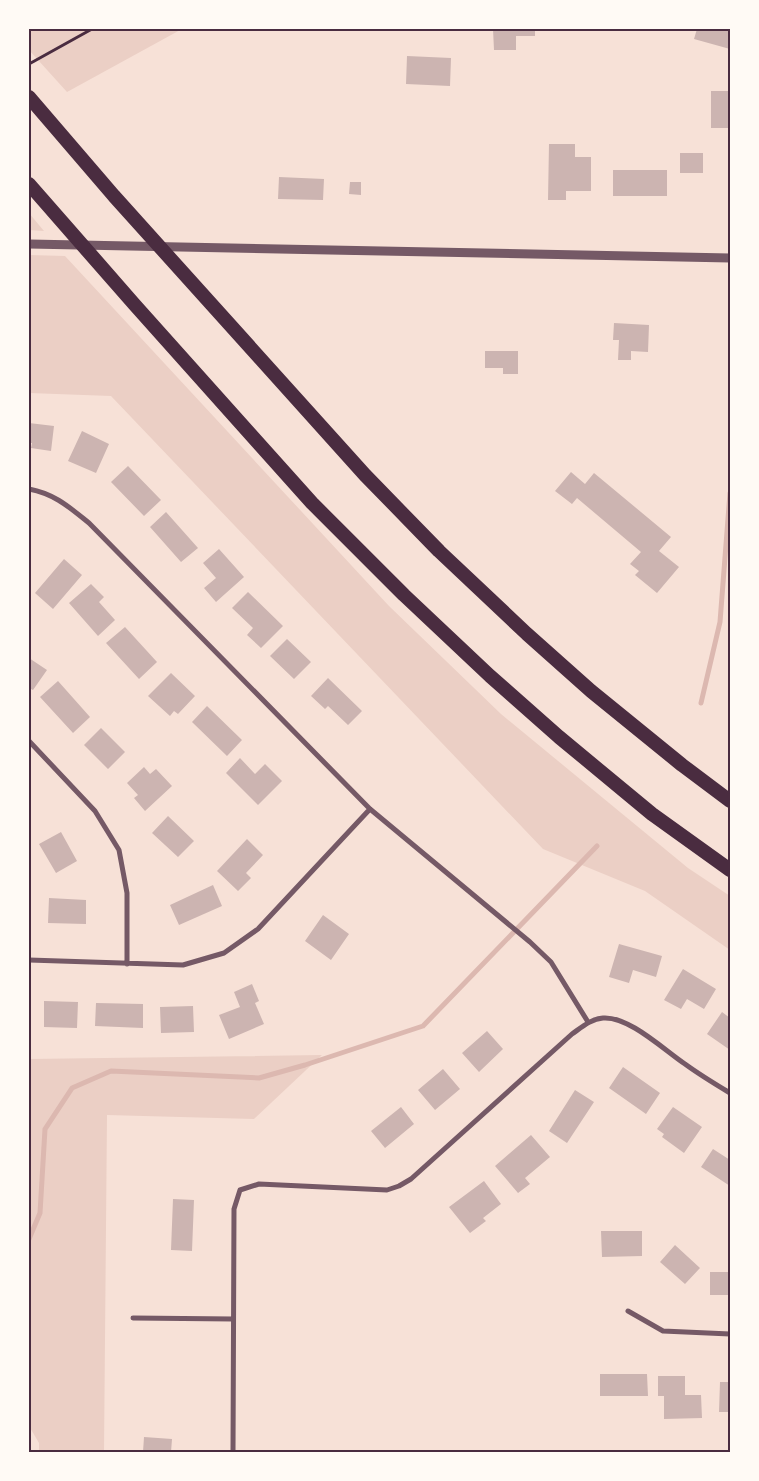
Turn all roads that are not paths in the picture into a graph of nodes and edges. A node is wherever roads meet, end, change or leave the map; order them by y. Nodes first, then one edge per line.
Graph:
1 (29, 97) edge
2 (29, 184) edge
3 (29, 244) edge
4 (730, 258) edge
5 (29, 489) edge
6 (29, 741) edge
7 (730, 801) edge
8 (370, 809) junction
9 (730, 870) edge
10 (29, 960) edge
11 (127, 964) junction
12 (588, 1022) junction
13 (730, 1093) edge
14 (628, 1310) dead end
15 (133, 1318) dead end
16 (233, 1319) junction
17 (730, 1334) edge
18 (233, 1452) edge

1 - 7 highway
2 - 9 highway
3 - 4 street
5 - 8 street
6 - 11 street
8 - 11 street
8 - 12 street
10 - 11 street
12 - 13 street
12 - 16 street
14 - 17 street
15 - 16 street
16 - 18 street

